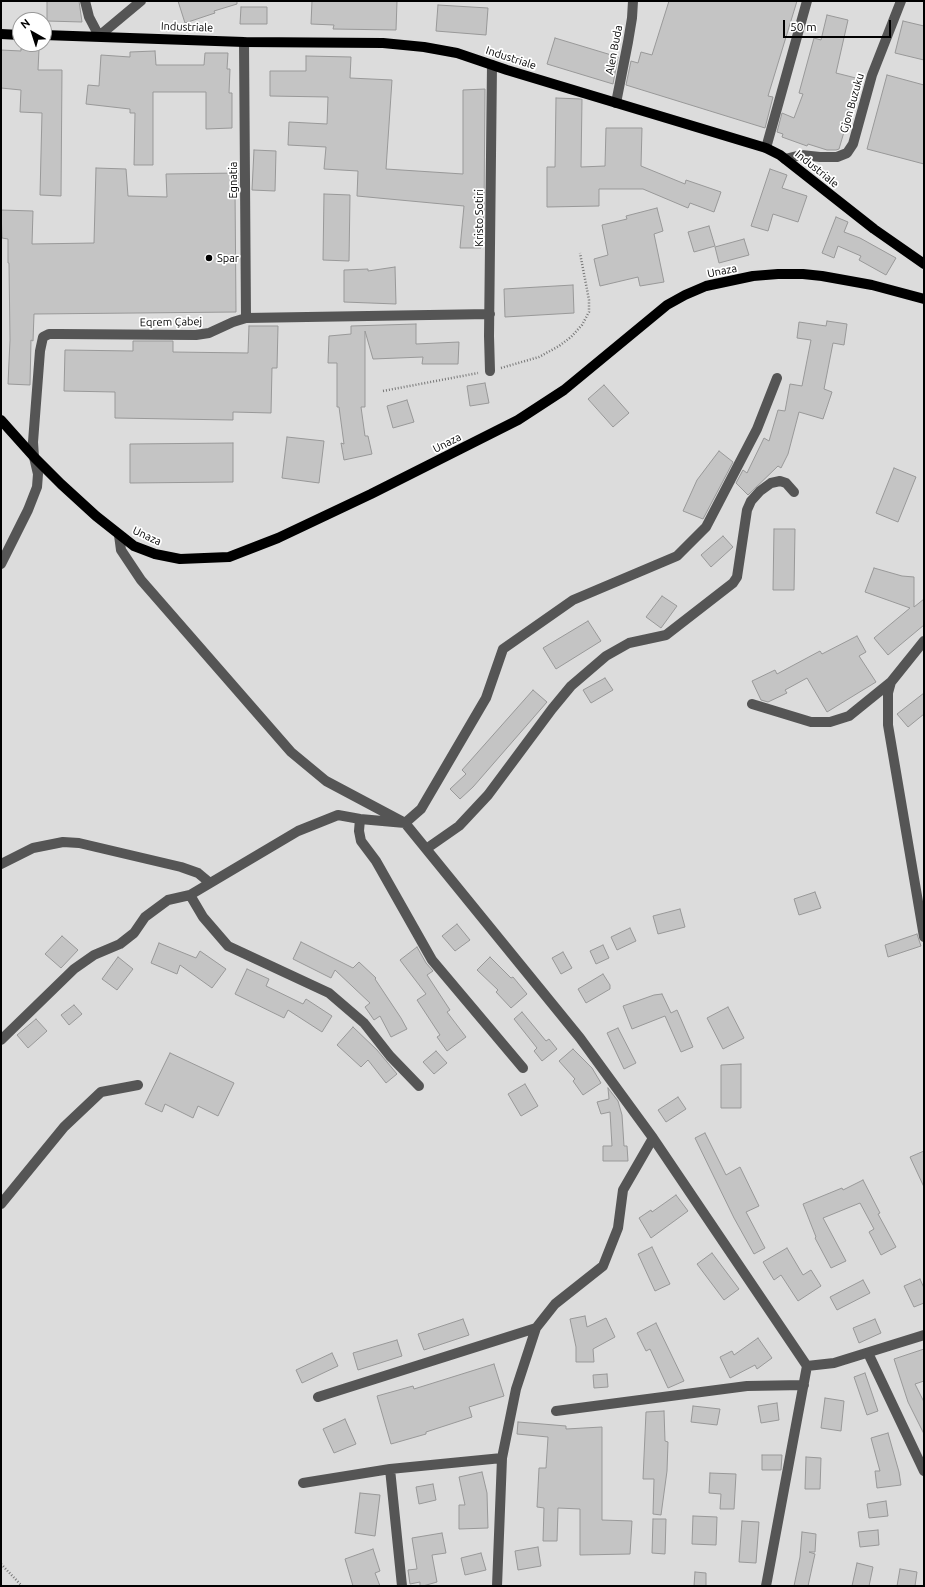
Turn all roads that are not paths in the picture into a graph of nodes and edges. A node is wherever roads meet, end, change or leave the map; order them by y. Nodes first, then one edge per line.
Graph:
1 (85, 1) edge
2 (141, 1) edge
3 (633, 1) edge
4 (806, 1) edge
5 (901, 1) edge
6 (1, 34) edge
7 (12, 35) edge
8 (52, 35) edge
9 (99, 36) junction
10 (244, 42) junction
11 (492, 65) junction
12 (616, 103) junction
13 (766, 148) junction
14 (786, 159) junction
15 (924, 264) edge
16 (924, 299) edge
17 (490, 314) junction
18 (246, 318) junction
19 (490, 371) road end
20 (777, 378) dead end
21 (1, 420) edge
22 (34, 458) junction
23 (794, 492) dead end
24 (119, 535) junction
25 (1, 564) edge
26 (924, 641) edge
27 (891, 682) junction
28 (752, 704) dead end
29 (360, 819) junction
30 (405, 823) junction
31 (426, 849) junction
32 (1, 864) edge
33 (210, 883) junction
34 (190, 894) junction
35 (924, 937) edge
36 (1, 1040) edge
37 (523, 1068) dead end
38 (138, 1085) dead end
39 (419, 1086) dead end
40 (653, 1138) junction
41 (1, 1204) edge
42 (536, 1328) junction
43 (924, 1335) edge
44 (868, 1353) junction
45 (807, 1366) junction
46 (804, 1385) junction
47 (318, 1397) dead end
48 (556, 1411) dead end
49 (502, 1458) junction
50 (390, 1469) junction
51 (924, 1471) edge
52 (303, 1483) dead end
53 (402, 1586) edge
54 (497, 1586) edge
55 (766, 1586) edge

1 - 9 street
2 - 9 street
3 - 12 street, Alen Buda
4 - 13 street
5 - 14 street, Gjon Buzuku
6 - 7 main road
8 - 9 main road, Industriale
9 - 10 main road, Industriale
10 - 11 main road, Industriale
10 - 18 street, Egnatia
11 - 12 main road, Industriale
11 - 17 street, Kristo Sotiri
12 - 13 main road, Industriale
13 - 14 main road, Industriale
14 - 15 main road, Industriale
16 - 24 main road, Unaza
17 - 18 street, Eqrem Çabej
17 - 19 street, Kristo Sotiri
18 - 22 street, Eqrem Çabej
20 - 30 street
21 - 22 main road, Unaza
22 - 24 main road, Unaza
22 - 25 street
23 - 31 street
24 - 30 street
26 - 27 street
27 - 28 street
27 - 35 street
29 - 30 street
29 - 33 street
29 - 37 street
30 - 31 street
31 - 40 street
32 - 33 street
33 - 34 street
34 - 36 street
34 - 39 street
38 - 41 street
40 - 42 street
40 - 45 street
42 - 47 street
42 - 49 street
43 - 44 street
44 - 45 street
44 - 51 street
45 - 46 street
46 - 48 street
46 - 55 street
49 - 50 street
49 - 54 street
50 - 52 street
50 - 53 street

